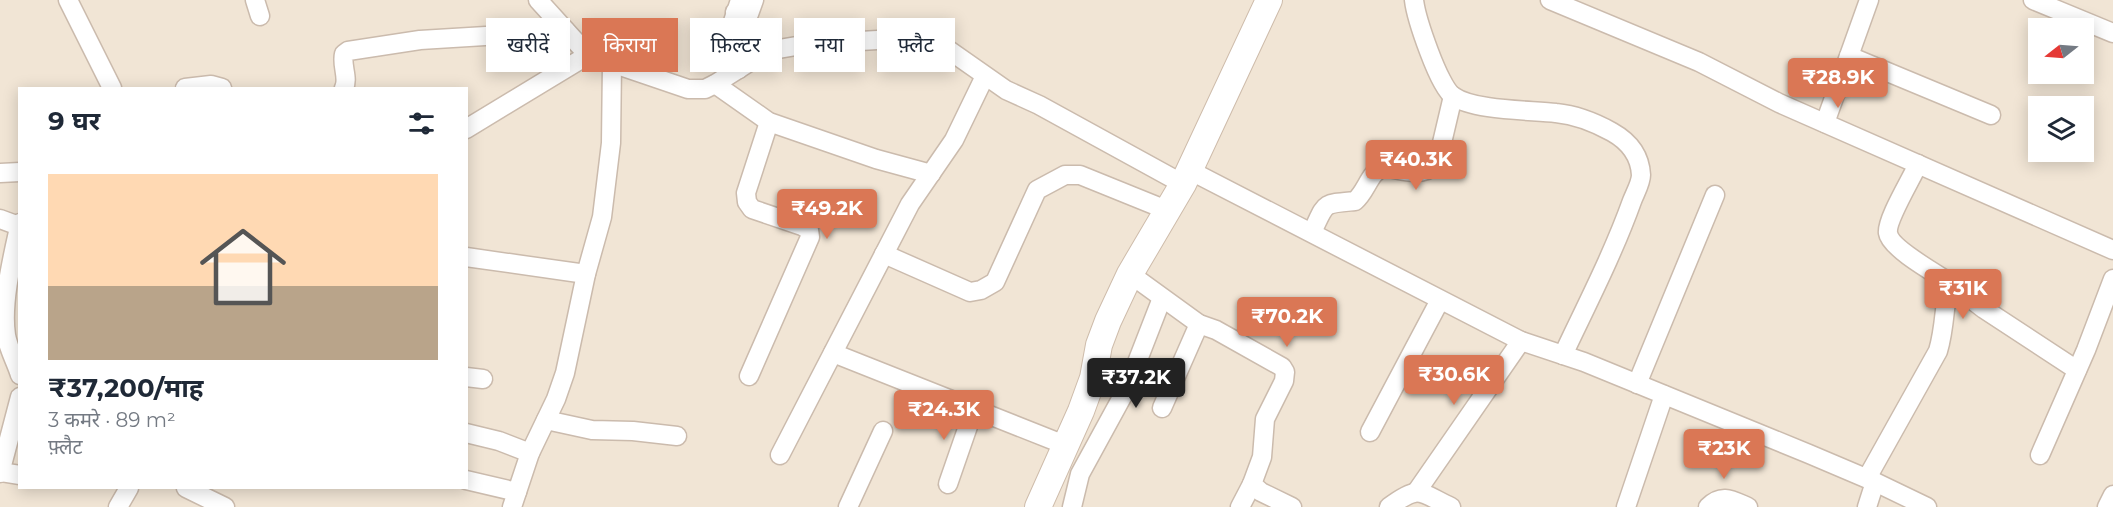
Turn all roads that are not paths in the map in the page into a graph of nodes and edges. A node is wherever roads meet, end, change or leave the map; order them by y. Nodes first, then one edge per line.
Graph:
1 (68, 0) edge
2 (538, 0) edge
3 (754, 0) edge
4 (1269, 0) edge
5 (1414, 0) edge
6 (1550, 0) edge
7 (1869, 0) edge
8 (2042, 2) edge
9 (738, 6) edge
10 (554, 18) edge
11 (2113, 33) edge
12 (570, 35) edge
13 (486, 36) edge
14 (582, 48) edge
15 (782, 48) edge
16 (1849, 56) junction
17 (582, 59) edge
18 (612, 72) edge
19 (639, 72) edge
20 (735, 72) edge
21 (986, 76) junction
22 (715, 84) junction
23 (112, 87) edge
24 (194, 87) edge
25 (218, 87) edge
26 (344, 87) edge
27 (1453, 96) junction
28 (1991, 115) dead end
29 (769, 122) junction
30 (1825, 123) junction
31 (468, 128) edge
32 (1918, 164) junction
33 (18, 172) edge
34 (0, 173) edge
35 (931, 174) junction
36 (1186, 177) junction
37 (1715, 195) dead end
38 (1168, 211) junction
39 (0, 219) edge
40 (18, 224) edge
41 (18, 229) edge
42 (1312, 232) junction
43 (2113, 250) edge
44 (884, 254) junction
45 (468, 257) edge
46 (586, 274) junction
47 (1130, 274) junction
48 (2113, 279) edge
49 (1949, 282) junction
50 (1162, 297) junction
51 (1440, 300) junction
52 (1199, 324) junction
53 (6, 339) edge
54 (1521, 341) junction
55 (833, 353) junction
56 (1563, 355) junction
57 (18, 370) edge
58 (2077, 370) junction
59 (749, 376) dead end
60 (1637, 384) junction
61 (1664, 394) junction
62 (18, 405) edge
63 (1162, 408) dead end
64 (974, 409) junction
65 (546, 420) junction
66 (883, 431) dead end
67 (1370, 432) dead end
68 (468, 433) edge
69 (677, 436) dead end
70 (1065, 445) junction
71 (530, 453) junction
72 (780, 454) dead end
73 (2040, 455) dead end
74 (0, 473) edge
75 (18, 475) edge
76 (1871, 480) junction
77 (468, 481) edge
78 (948, 484) dead end
79 (1251, 484) junction
80 (128, 489) edge
81 (188, 489) edge
82 (1417, 491) junction
83 (2113, 495) edge
84 (514, 500) edge
85 (118, 507) edge
86 (225, 507) edge
87 (848, 507) edge
88 (1038, 507) edge
89 (1072, 507) edge
90 (1240, 507) edge
91 (1292, 507) edge
92 (1389, 507) edge
93 (1451, 507) edge
94 (1626, 507) edge
95 (1708, 507) edge
96 (1748, 507) edge
97 (1867, 507) edge
98 (1927, 507) edge
99 (2107, 507) edge

1 - 23 street
2 - 10 street
3 - 9 street
4 - 36 main road
5 - 27 street
6 - 30 street
7 - 16 street
8 - 11 street
12 - 14 street
13 - 26 street
15 - 21 street
16 - 28 street
16 - 30 street
17 - 31 street
18 - 46 street
19 - 22 street
20 - 22 street
21 - 35 street
21 - 36 street
22 - 29 street
24 - 25 street
27 - 42 street
27 - 56 street
29 - 35 street
29 - 59 street
30 - 32 street
32 - 43 street
32 - 49 street
33 - 34 street
35 - 44 street
36 - 38 main road
36 - 42 street
37 - 60 street
38 - 44 street
38 - 47 main road
39 - 40 street
41 - 53 street
42 - 51 street
44 - 55 street
45 - 46 street
46 - 65 street
47 - 50 street
47 - 70 main road
48 - 58 street
49 - 58 street
49 - 76 street
50 - 52 street
50 - 89 street
51 - 54 street
51 - 67 street
52 - 63 street
52 - 79 street
53 - 57 street
54 - 56 street
54 - 82 street
55 - 64 street
55 - 72 street
56 - 60 street
58 - 73 street
60 - 61 street
61 - 76 street
61 - 94 street
62 - 74 street
64 - 70 street
64 - 78 street
65 - 69 street
65 - 71 street
66 - 87 street
68 - 71 street
70 - 88 main road
71 - 84 street
74 - 75 street
76 - 97 street
76 - 98 street
77 - 84 street
79 - 90 street
79 - 91 street
80 - 85 street
81 - 86 street
82 - 92 street
82 - 93 street
83 - 99 street
95 - 96 street

